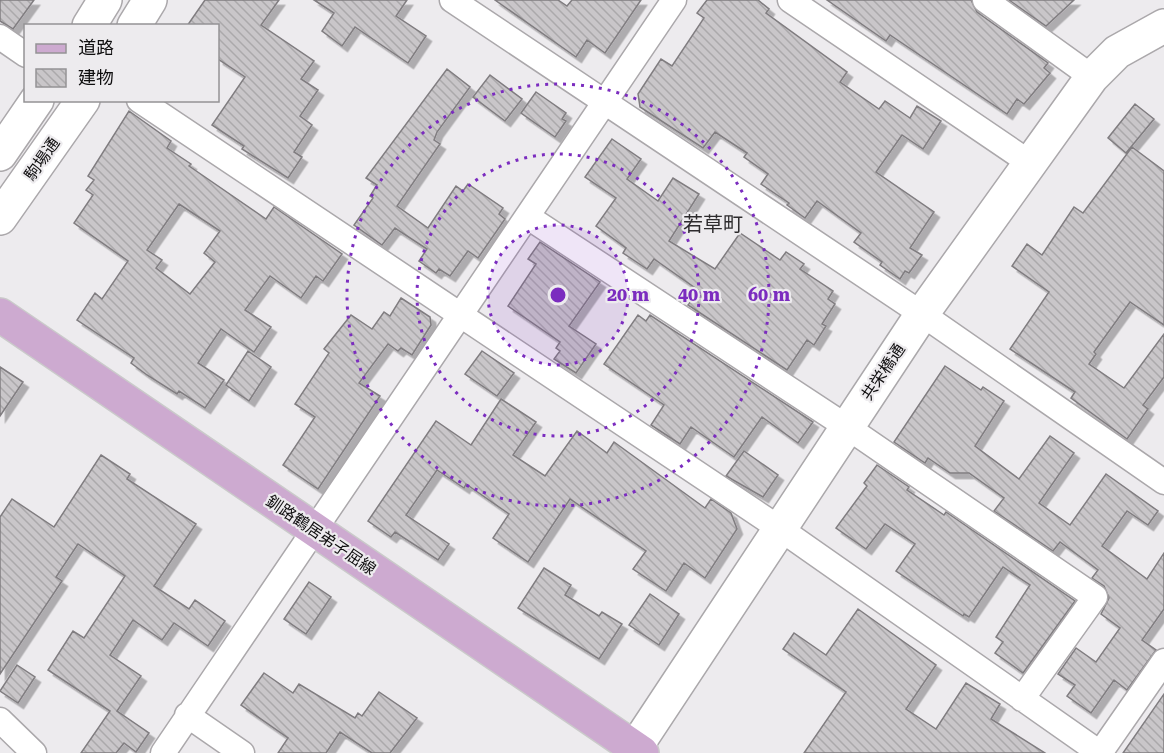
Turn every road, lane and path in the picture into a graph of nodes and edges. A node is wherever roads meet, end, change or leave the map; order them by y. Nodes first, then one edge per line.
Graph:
1 (105, 0) edge
2 (150, 0) edge
3 (452, 0) edge
4 (674, 0) edge
5 (790, 0) edge
6 (985, 0) edge
7 (89, 24) edge
8 (135, 24) edge
9 (1164, 27) edge
10 (0, 37) edge
11 (24, 54) edge
12 (1092, 77) junction
13 (36, 102) edge
14 (82, 102) edge
15 (142, 102) edge
16 (604, 102) junction
17 (0, 154) edge
18 (1030, 163) junction
19 (528, 217) junction
20 (0, 218) edge
21 (922, 314) junction
22 (0, 315) edge
23 (460, 316) junction
24 (847, 427) junction
25 (1164, 482) edge
26 (779, 528) junction
27 (314, 530) junction
28 (1164, 661) edge
29 (1022, 699) junction
30 (187, 715) junction
31 (0, 720) edge
32 (636, 751) edge
33 (34, 753) edge
34 (164, 753) edge
35 (243, 753) edge
36 (1100, 753) edge

1 - 7 street
2 - 8 street
3 - 16 street
4 - 16 street
5 - 18 street
6 - 12 street
9 - 12 street, 共栄橋通
10 - 11 street
12 - 18 street, 共栄橋通
13 - 17 street
14 - 20 street, 駒場通
15 - 23 street
16 - 19 street
16 - 21 street
18 - 21 street, 共栄橋通
19 - 23 street
19 - 24 street
21 - 24 street, 共栄橋通
21 - 25 street
22 - 27 main road, 釧路鶴居弟子屈線
23 - 26 street
23 - 27 street
24 - 26 street, 共栄橋通
24 - 29 street
26 - 29 street
26 - 32 street, 共栄橋通
27 - 30 street
27 - 32 main road, 釧路鶴居弟子屈線
28 - 36 street
29 - 36 street
30 - 34 street
30 - 35 street
31 - 33 street

